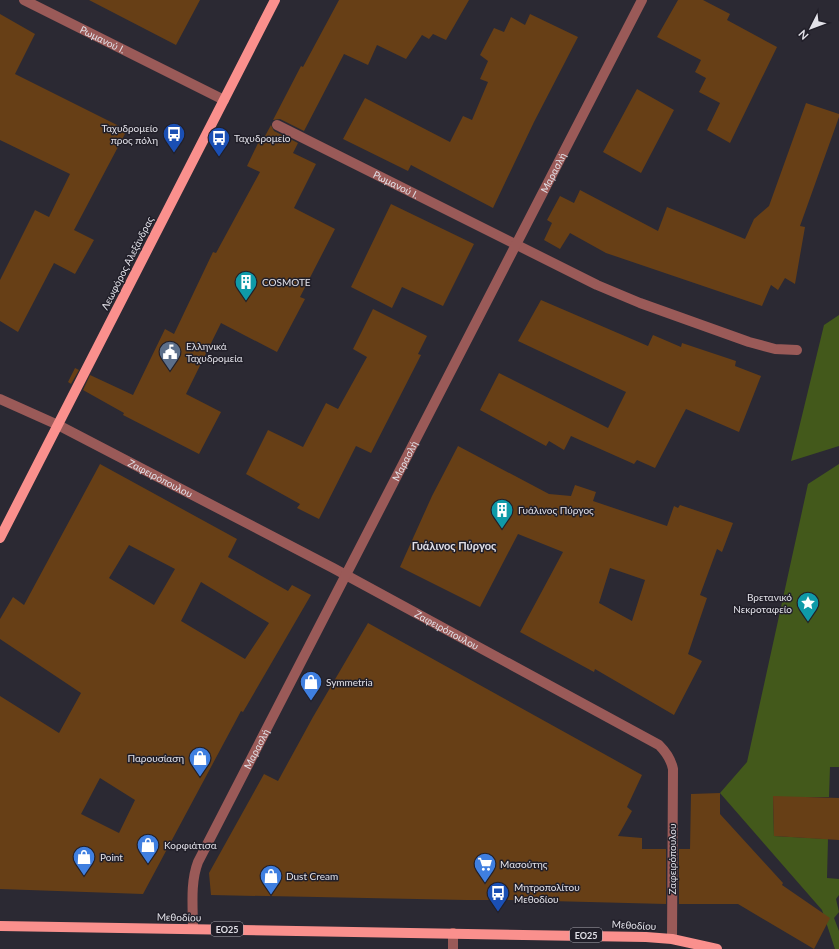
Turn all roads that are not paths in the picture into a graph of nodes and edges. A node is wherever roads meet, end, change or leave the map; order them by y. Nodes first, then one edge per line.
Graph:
1 (24, 0) edge
2 (276, 0) edge
3 (642, 0) edge
4 (224, 100) junction
5 (277, 125) dead end
6 (516, 244) junction
7 (797, 350) dead end
8 (0, 399) edge
9 (58, 425) junction
10 (0, 538) edge
11 (346, 575) junction
12 (0, 926) edge
13 (193, 929) junction
14 (453, 933) junction
15 (672, 940) junction
16 (453, 949) edge
17 (717, 949) edge

1 - 4 street, Ρωμανού Ι.
2 - 4 main road, Λεωφόρος Αλεξάνδρας
3 - 6 street, Μαρασλή
4 - 9 main road, Λεωφόρος Αλεξάνδρας
5 - 6 street, Ρωμανού Ι.
6 - 7 street, Ρωμανού Ι.
6 - 11 street, Μαρασλή
8 - 9 street, Ζαφειρόπουλου
9 - 10 main road, Λεωφόρος Αλεξάνδρας
9 - 11 street, Ζαφειρόπουλου
11 - 13 street, Μαρασλή
11 - 15 street, Ζαφειρόπουλου
12 - 13 main road, Μεθοδίου / ΕΟ25
13 - 14 main road, Μεθοδίου / ΕΟ25
14 - 15 main road, Μεθοδίου / ΕΟ25
14 - 16 street
15 - 17 main road, Μεθοδίου / ΕΟ25

